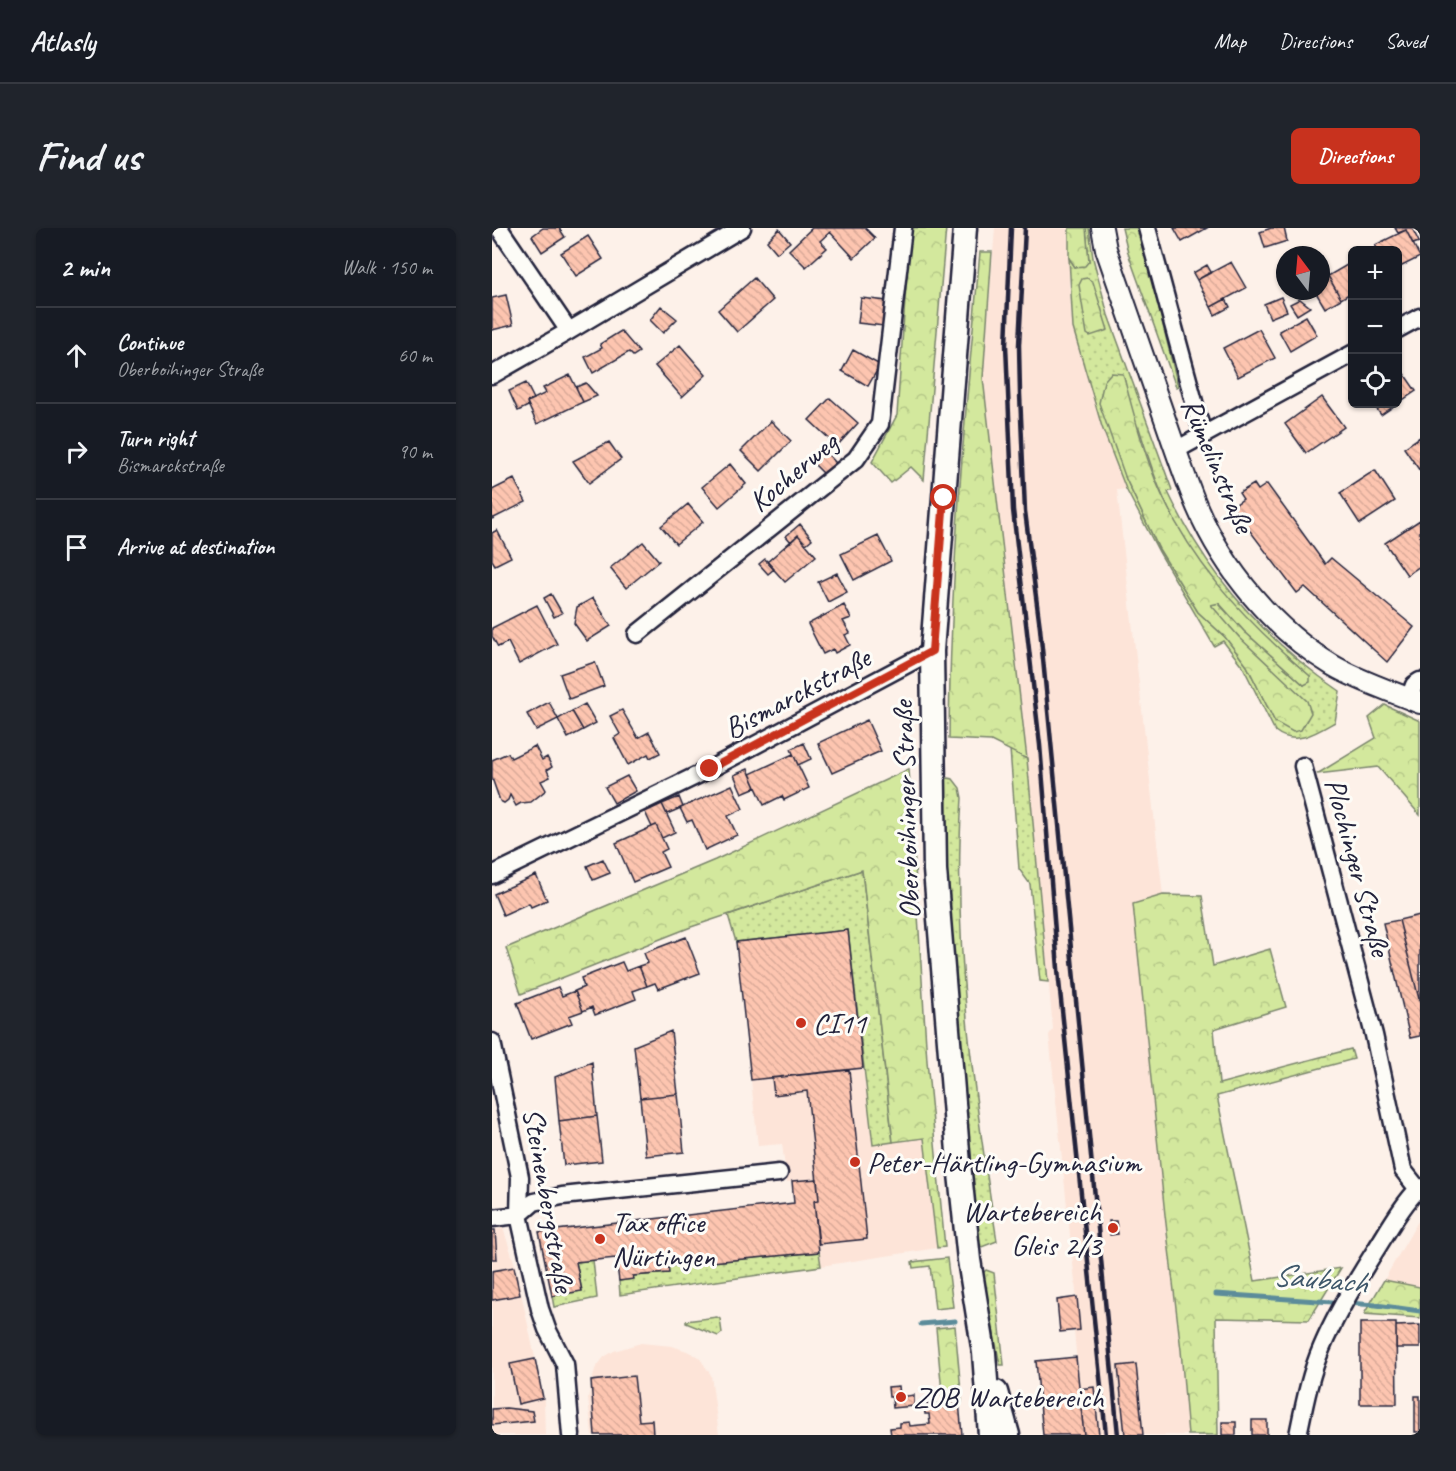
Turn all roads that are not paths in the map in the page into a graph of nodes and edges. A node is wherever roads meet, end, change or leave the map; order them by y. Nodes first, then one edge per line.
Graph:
1 (499, 228) edge
2 (742, 228) edge
3 (903, 228) edge
4 (965, 228) edge
5 (1102, 228) edge
6 (1147, 228) edge
7 (1420, 317) edge
8 (1402, 327) edge
9 (569, 331) junction
10 (1348, 357) edge
11 (492, 375) edge
12 (1203, 435) junction
13 (1176, 450) junction
14 (637, 634) dead end
15 (932, 651) junction
16 (1420, 681) edge
17 (1415, 701) edge
18 (1303, 766) dead end
19 (492, 875) edge
20 (492, 1042) edge
21 (779, 1173) dead end
22 (1419, 1188) edge
23 (519, 1215) junction
24 (492, 1218) edge
25 (984, 1353) junction
26 (571, 1435) edge
27 (990, 1435) edge
28 (1008, 1435) edge
29 (1298, 1435) edge

1 - 9 street
2 - 9 street
3 - 14 street, Kocherweg
4 - 15 main road, Oberboihinger Straße
5 - 13 street, Rümelinstraße
6 - 12 street
7 - 8 street
9 - 11 street
10 - 12 street
12 - 13 street
13 - 17 street, Rümelinstraße
15 - 19 street, Bismarckstraße
15 - 25 main road, Oberboihinger Straße
16 - 17 street
18 - 22 street, Plochinger Straße
20 - 23 street, Steinenbergstraße
21 - 23 street
22 - 29 street, Plochinger Straße
23 - 24 street
23 - 26 street, Steinenbergstraße
25 - 27 main road, Oberboihinger Straße
25 - 28 main road, Oberboihinger Straße

